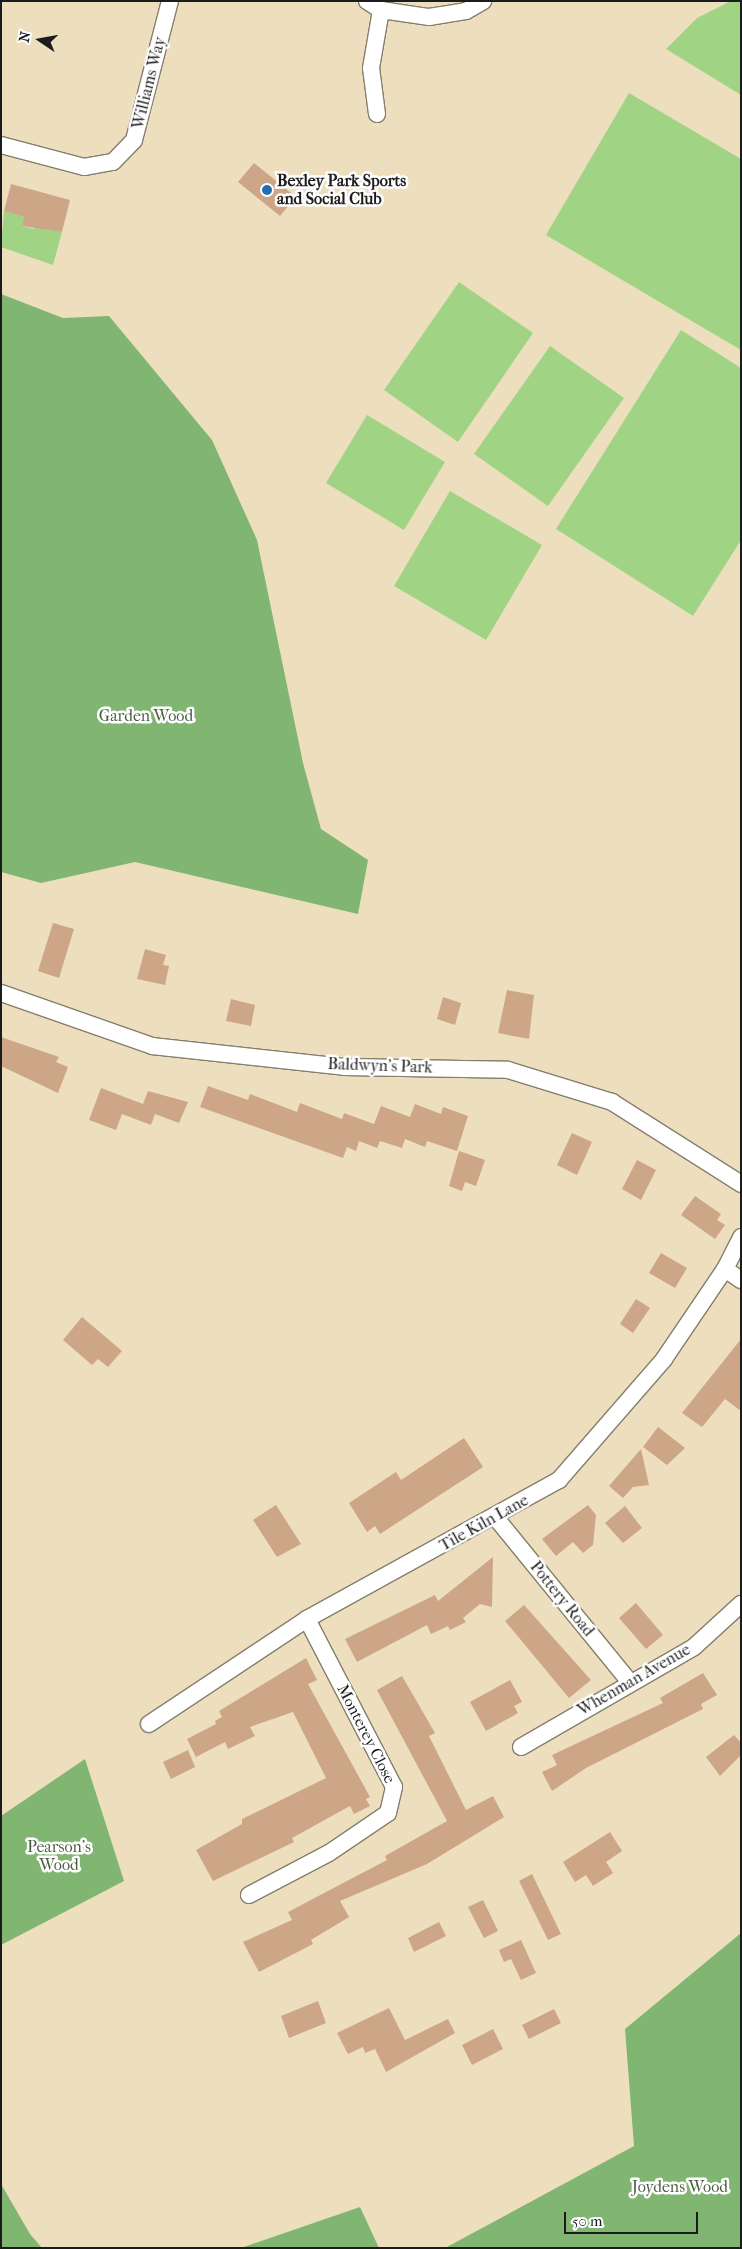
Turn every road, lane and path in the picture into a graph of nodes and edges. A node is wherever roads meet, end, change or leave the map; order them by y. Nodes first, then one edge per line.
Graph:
1 (170, 1) edge
2 (367, 1) edge
3 (483, 1) edge
4 (381, 10) junction
5 (376, 114) dead end
6 (1, 145) edge
7 (1, 993) edge
8 (741, 1184) edge
9 (741, 1237) edge
10 (725, 1269) junction
11 (741, 1280) edge
12 (496, 1518) junction
13 (741, 1604) edge
14 (307, 1619) junction
15 (629, 1681) junction
16 (150, 1724) dead end
17 (521, 1747) dead end
18 (249, 1895) dead end

1 - 6 street, Williams Way
2 - 4 street
3 - 4 street
4 - 5 street
7 - 8 street, Baldwyn's Park
9 - 10 street, Tile Kiln Lane
10 - 11 street
10 - 12 street, Tile Kiln Lane
12 - 14 street, Tile Kiln Lane
12 - 15 street, Pottery Road
13 - 15 street, Whenman Avenue
14 - 16 street, Tile Kiln Lane
14 - 18 street, Monterey Close
15 - 17 street, Whenman Avenue

